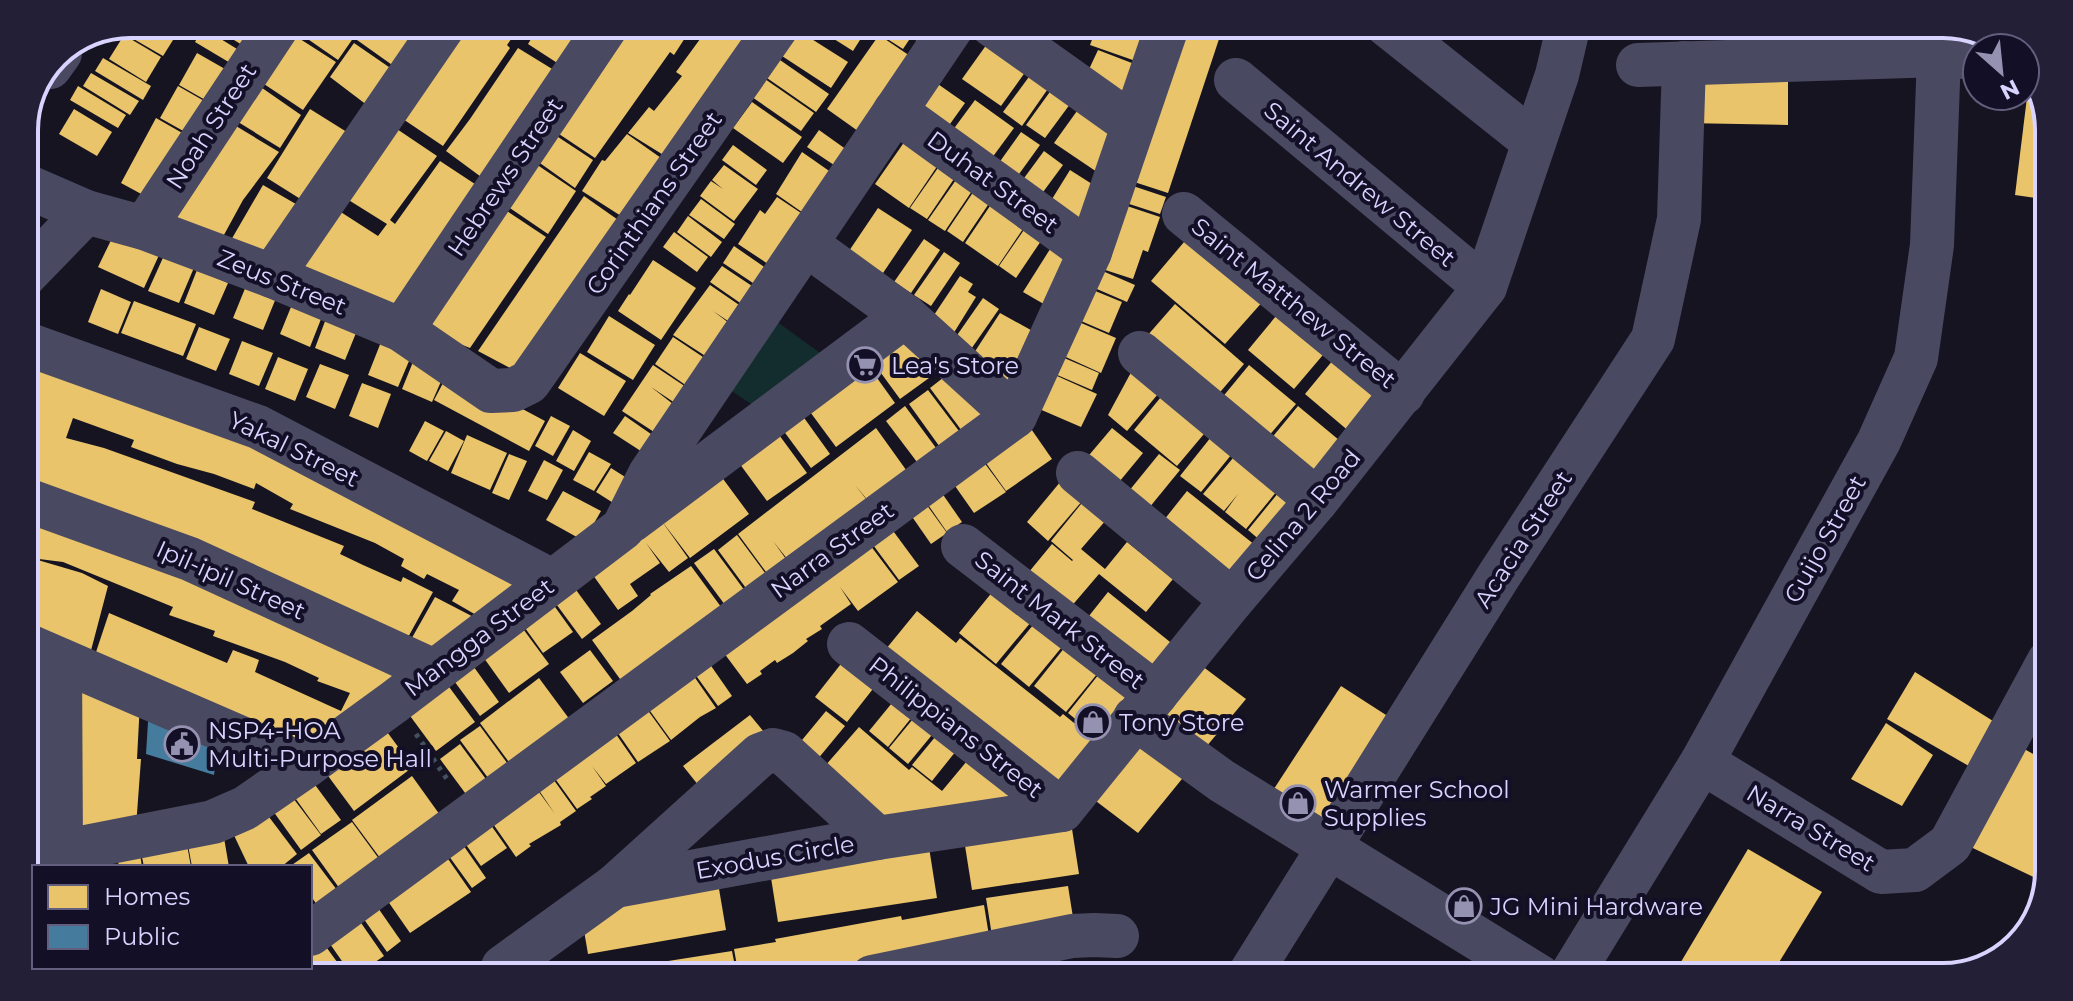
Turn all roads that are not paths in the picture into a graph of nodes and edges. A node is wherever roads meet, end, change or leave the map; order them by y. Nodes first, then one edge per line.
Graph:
1 (270, 38) edge
2 (435, 38) edge
3 (599, 38) edge
4 (769, 38) edge
5 (945, 38) edge
6 (1011, 38) edge
7 (1163, 38) edge
8 (1404, 38) edge
9 (1566, 38) edge
10 (1958, 56) edge
11 (1684, 63) junction
12 (1638, 65) dead end
13 (1236, 80) dead end
14 (895, 111) junction
15 (1133, 125) junction
16 (1534, 142) junction
17 (38, 191) edge
18 (86, 212) junction
19 (1184, 214) dead end
20 (144, 228) junction
21 (806, 244) junction
22 (1090, 252) junction
23 (38, 262) edge
24 (272, 276) junction
25 (1485, 287) junction
26 (905, 316) junction
27 (402, 330) junction
28 (38, 348) edge
29 (1140, 353) dead end
30 (529, 382) joint
31 (1403, 393) junction
32 (1015, 416) junction
33 (1078, 473) dead end
34 (1317, 500) junction
35 (38, 504) edge
36 (623, 528) junction
37 (963, 546) dead end
38 (552, 581) junction
39 (1232, 600) junction
40 (849, 644) dead end
41 (42, 652) edge
42 (434, 671) junction
43 (2035, 687) edge
44 (1146, 706) junction
45 (1702, 762) junction
46 (306, 766) junction
47 (1062, 810) junction
48 (877, 838) junction
49 (1328, 847) junction
50 (42, 855) edge
51 (615, 886) junction
52 (312, 933) edge
53 (1117, 936) dead end
54 (509, 963) edge
55 (943, 963) edge
56 (1257, 963) edge
57 (1517, 963) edge
58 (1579, 963) edge

1 - 20 street, Noah Street
2 - 24 street
3 - 27 street, Hebrews Street
4 - 30 street, Corinthians Street
5 - 14 street, Mangga Street
6 - 15 street
7 - 15 street, Narra Street
8 - 16 street
9 - 16 street, Celina 2 Road
10 - 11 street
10 - 45 street, Guijo Street
11 - 12 street
11 - 49 street, Acacia Street
13 - 25 street, Saint Andrew Street
14 - 21 street, Mangga Street
14 - 22 street, Duhat Street
15 - 22 street, Narra Street
16 - 25 street, Celina 2 Road
17 - 18 street, Zeus Street
18 - 20 street, Zeus Street
18 - 23 street
19 - 31 street, Saint Matthew Street
20 - 24 street, Zeus Street
21 - 26 street
21 - 36 street, Mangga Street
22 - 32 street, Narra Street
24 - 27 street, Zeus Street
25 - 31 street, Celina 2 Road
26 - 32 street
26 - 36 street, Mangga Street
27 - 30 street, Zeus Street
28 - 38 street, Yakal Street
29 - 34 street
31 - 34 street, Celina 2 Road
32 - 52 street, Narra Street
33 - 39 street
34 - 39 street, Celina 2 Road
35 - 42 street, Ipil-ipil Street
36 - 38 street, Mangga Street
37 - 44 street, Saint Mark Street
38 - 42 street, Mangga Street
39 - 44 street, Celina 2 Road
40 - 47 street, Philippians Street
41 - 46 street
41 - 50 street
42 - 46 street, Mangga Street
43 - 45 street, Narra Street
44 - 47 street, Celina 2 Road
44 - 49 street, Saint Mark Street
45 - 58 street, Guijo Street
46 - 50 street, Mangga Street
47 - 48 street
48 - 51 street, Exodus Circle
48 - 51 street, Exodus Circle
49 - 56 street, Acacia Street
49 - 57 street, Saint Mark Street
51 - 54 street, Exodus Circle
53 - 55 street

